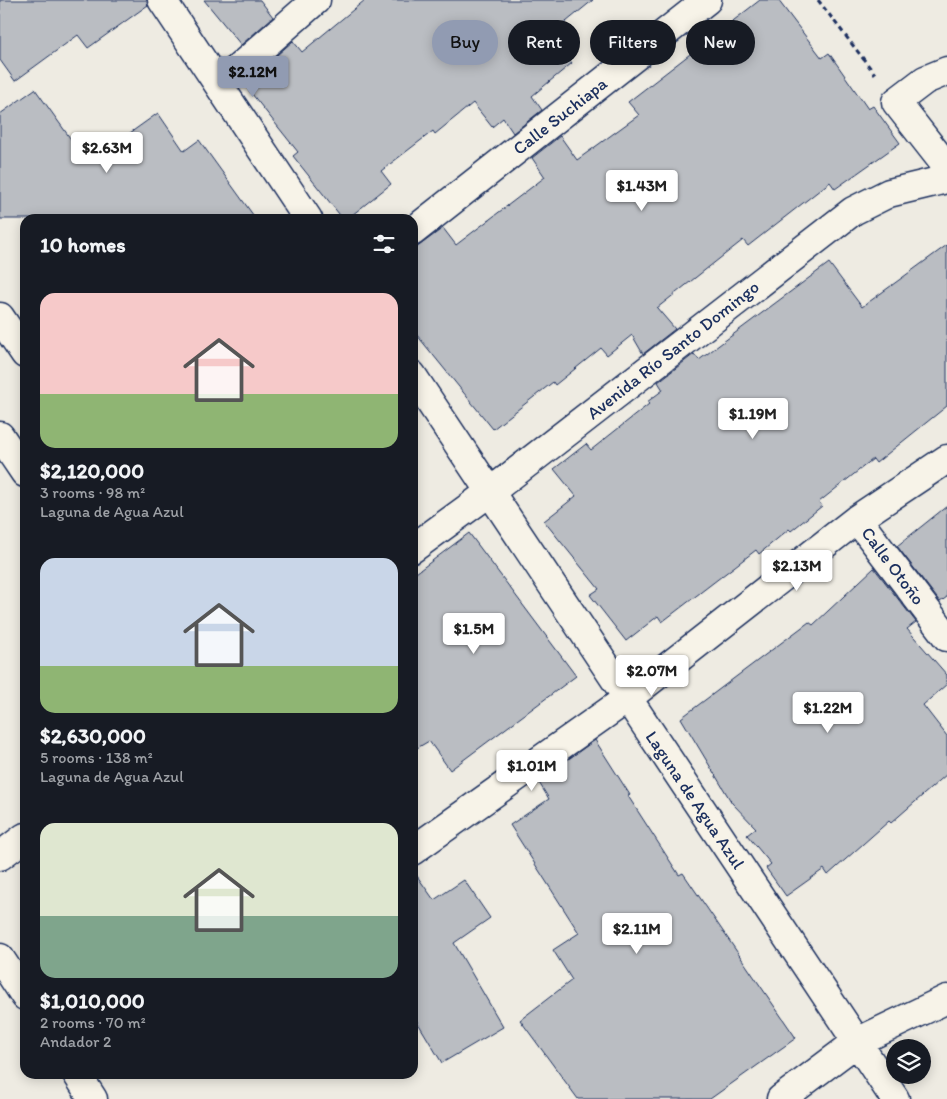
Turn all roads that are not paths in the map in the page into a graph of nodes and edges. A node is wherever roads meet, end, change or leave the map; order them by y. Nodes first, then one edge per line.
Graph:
1 (162, 0) edge
2 (316, 0) edge
3 (707, 0) edge
4 (947, 71) edge
5 (219, 85) junction
6 (947, 167) edge
7 (947, 179) edge
8 (305, 214) edge
9 (418, 227) edge
10 (0, 317) edge
11 (20, 347) edge
12 (418, 385) edge
13 (0, 436) edge
14 (947, 458) edge
15 (20, 466) edge
16 (490, 492) junction
17 (857, 519) junction
18 (418, 545) edge
19 (947, 637) edge
20 (628, 698) junction
21 (20, 841) edge
22 (418, 847) edge
23 (0, 856) edge
24 (0, 958) edge
25 (20, 988) edge
26 (947, 999) edge
27 (857, 1042) junction
28 (781, 1099) edge
29 (895, 1099) edge

1 - 5 street
2 - 5 street
3 - 9 street, Calle Suchiapa
4 - 6 street
5 - 8 street
7 - 16 street, Avenida Río Santo Domingo
10 - 11 street
12 - 16 street, Laguna de Agua Azul
13 - 15 street
14 - 17 street
16 - 18 street, Avenida Río Santo Domingo
16 - 20 street, Laguna de Agua Azul
17 - 19 street, Calle Otoño
17 - 20 street
20 - 22 street
20 - 27 street, Laguna de Agua Azul
21 - 23 street
24 - 25 street
26 - 27 street
27 - 28 street
27 - 29 street, Laguna de Agua Azul

